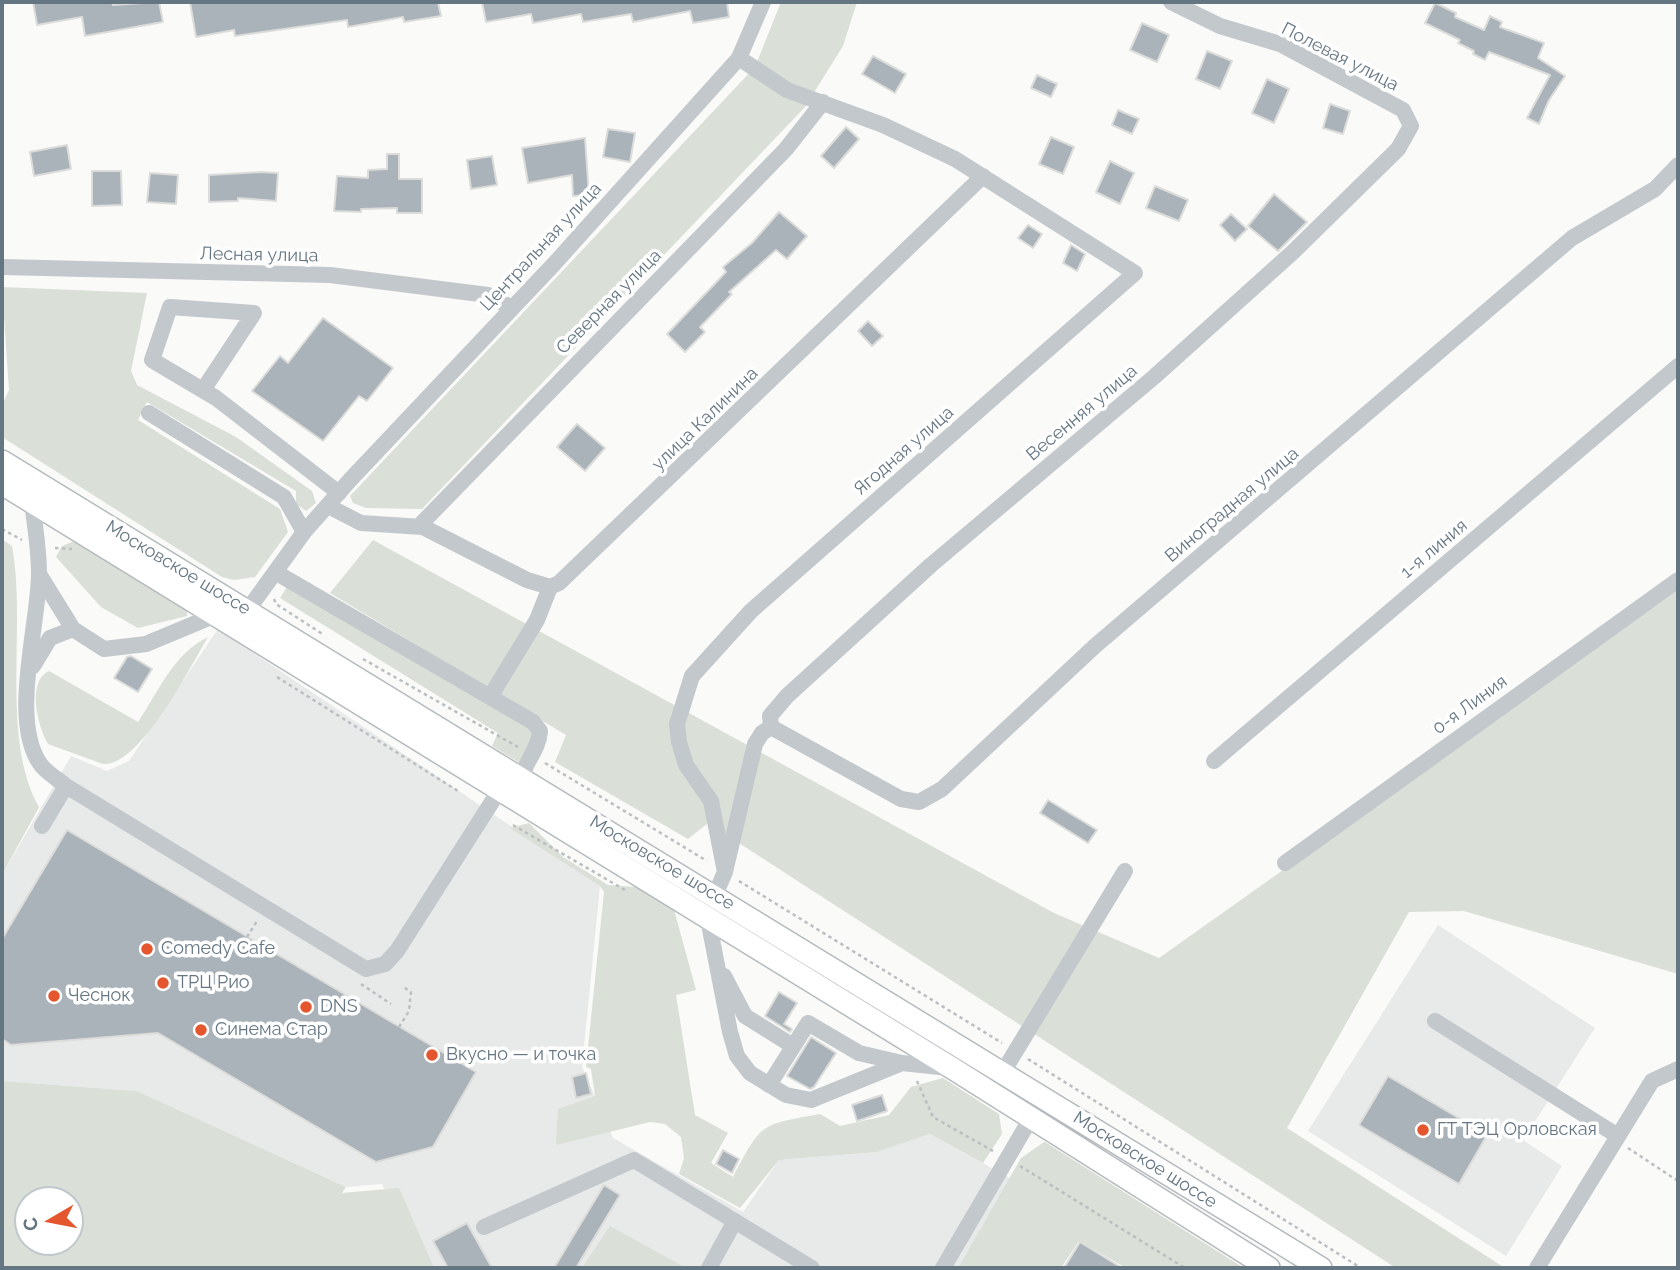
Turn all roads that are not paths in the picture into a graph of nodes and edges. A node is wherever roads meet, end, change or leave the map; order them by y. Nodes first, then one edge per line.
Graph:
1 (763, 2) edge
2 (1171, 2) edge
3 (739, 58) junction
4 (822, 102) junction
5 (1410, 120) joint
6 (1678, 165) edge
7 (983, 176) junction
8 (2, 267) edge
9 (510, 307) junction
10 (1678, 366) edge
11 (203, 390) junction
12 (149, 413) dead end
13 (2, 461) edge
14 (2, 484) edge
15 (340, 493) junction
16 (32, 503) junction
17 (328, 506) junction
18 (421, 526) junction
19 (304, 532) junction
20 (275, 572) junction
21 (39, 574) junction
22 (1678, 580) edge
23 (550, 587) junction
24 (218, 614) junction
25 (242, 618) junction
26 (73, 629) junction
27 (28, 678) junction
28 (490, 697) junction
29 (771, 727) junction
30 (1214, 761) dead end
31 (510, 780) junction
32 (66, 786) junction
33 (42, 826) dead end
34 (1285, 863) dead end
35 (1125, 871) dead end
36 (724, 872) junction
37 (715, 895) junction
38 (708, 919) junction
39 (716, 962) junction
40 (1435, 1021) dead end
41 (793, 1046) junction
42 (902, 1063) junction
43 (952, 1068) junction
44 (1678, 1069) edge
45 (1003, 1072) junction
46 (769, 1085) junction
47 (1031, 1118) junction
48 (1617, 1138) junction
49 (735, 1221) junction
50 (484, 1227) dead end
51 (709, 1268) edge
52 (812, 1268) edge
53 (943, 1268) edge
54 (1269, 1268) edge
55 (1321, 1268) edge
56 (1537, 1268) edge

1 - 3 street, Центральная улица
2 - 5 street, Полевая улица
3 - 4 street
3 - 9 street, Центральная улица
4 - 7 street
4 - 18 street, Северная улица
5 - 29 street, Весенняя улица
6 - 29 street, Виноградная улица
7 - 23 street, улица Калинина
7 - 36 street, Ягодная улица
8 - 9 street, Лесная улица
9 - 15 street, Центральная улица
10 - 30 street, 1-я линия
11 - 11 street
11 - 15 street
12 - 19 street
13 - 25 main road, Московское шоссе
14 - 16 main road, Московское шоссе
15 - 17 street, Центральная улица
16 - 21 street
16 - 24 main road, Московское шоссе
17 - 18 street
17 - 19 street, Центральная улица
18 - 23 street
19 - 20 street, Центральная улица
20 - 25 street, Центральная улица
20 - 28 street
21 - 26 street
21 - 27 street
22 - 34 street, 0-я Линия
23 - 28 street
24 - 25 main road, Московское шоссе
24 - 26 street
25 - 31 main road, Московское шоссе
26 - 27 street
27 - 32 street
28 - 31 street
29 - 36 street, Весенняя улица
31 - 32 street
31 - 37 main road, Московское шоссе
31 - 38 main road, Московское шоссе
32 - 33 street
35 - 45 street
36 - 37 street, Весенняя улица
37 - 45 main road, Московское шоссе
38 - 39 street
38 - 43 main road, Московское шоссе
39 - 41 street
39 - 46 street
40 - 48 street
41 - 42 street
41 - 46 street
42 - 43 street
42 - 46 street
43 - 47 main road, Московское шоссе
44 - 48 street
45 - 55 main road, Московское шоссе
47 - 53 street
47 - 54 main road, Московское шоссе
48 - 56 street
49 - 50 street
49 - 51 street
49 - 52 street

